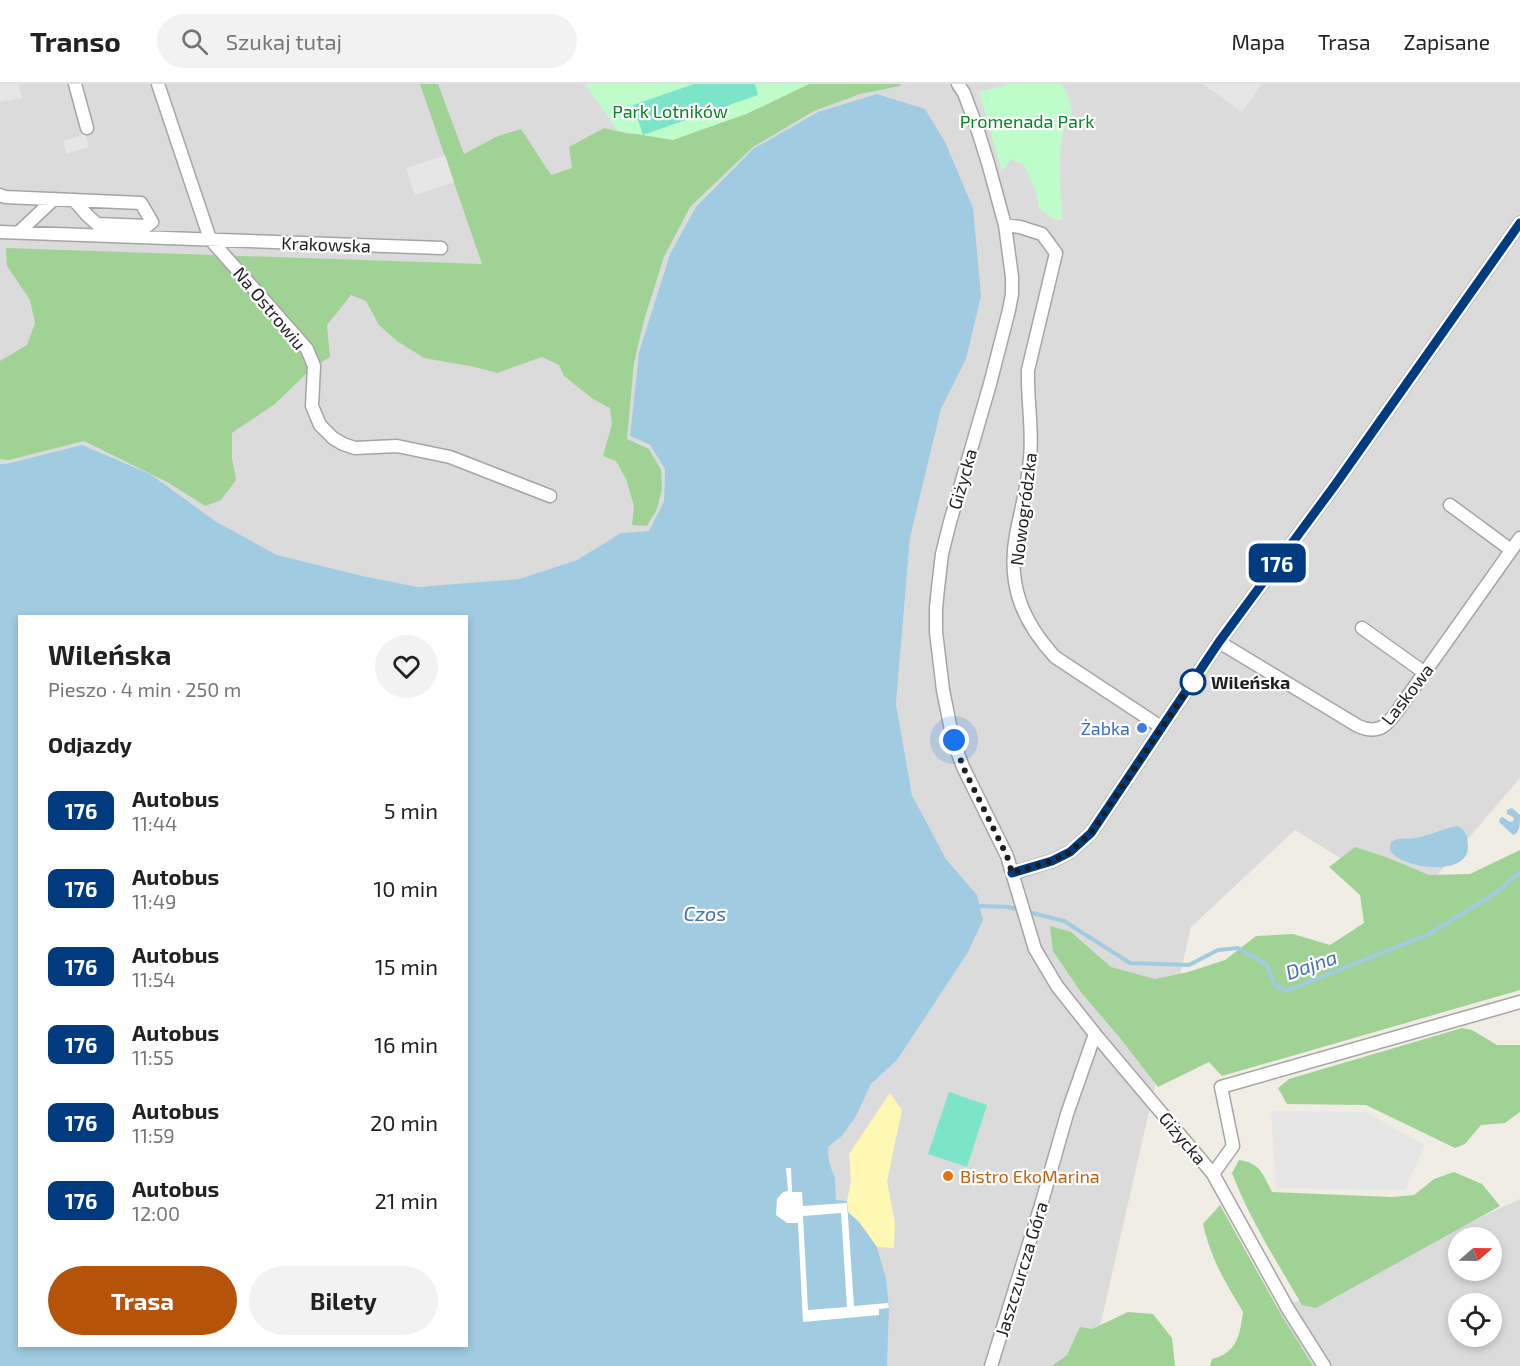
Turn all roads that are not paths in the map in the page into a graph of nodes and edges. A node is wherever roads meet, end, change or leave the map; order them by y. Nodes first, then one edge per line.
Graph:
1 (75, 84) edge
2 (159, 84) edge
3 (961, 87) edge
4 (87, 128) dead end
5 (0, 195) edge
6 (54, 199) junction
7 (74, 200) junction
8 (1520, 223) edge
9 (1005, 225) junction
10 (0, 232) edge
11 (18, 233) junction
12 (210, 239) junction
13 (441, 248) dead end
14 (550, 496) dead end
15 (1450, 505) dead end
16 (1520, 538) edge
17 (1511, 550) junction
18 (1362, 628) dead end
19 (1219, 642) junction
20 (1425, 673) junction
21 (1161, 726) junction
22 (1012, 873) junction
23 (1520, 1002) edge
24 (1095, 1034) junction
25 (1213, 1174) junction
26 (991, 1366) edge
27 (1324, 1366) edge

1 - 4 street
2 - 12 street
3 - 9 street, Giżycka
5 - 6 street
6 - 7 street
6 - 11 street
7 - 7 street
8 - 19 street
9 - 21 street, Nowogródzka
9 - 22 street, Giżycka
10 - 11 street, Krakowska
11 - 12 street, Krakowska
12 - 13 street, Krakowska
12 - 14 street, Na Ostrowiu
15 - 17 street
16 - 17 street, Laskowa
17 - 20 street, Laskowa
18 - 20 street
19 - 20 street, Laskowa
19 - 21 street
21 - 22 street
22 - 24 street, Giżycka
23 - 25 street
24 - 25 street, Giżycka
24 - 26 street, Jaszczurcza Góra
25 - 27 street, Giżycka

